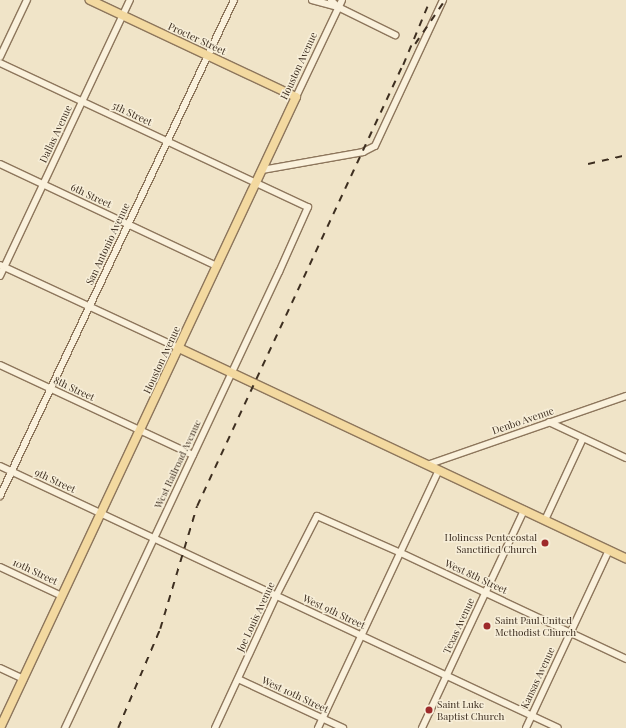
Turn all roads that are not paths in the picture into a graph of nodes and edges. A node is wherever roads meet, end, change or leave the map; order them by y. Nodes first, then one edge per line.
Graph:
1 (27, 0) edge
2 (90, 0) edge
3 (130, 0) edge
4 (234, 0) edge
5 (312, 0) edge
6 (331, 0) edge
7 (342, 0) edge
8 (444, 0) edge
9 (338, 7) junction
10 (123, 15) junction
11 (395, 35) dead end
12 (208, 55) junction
13 (0, 56) edge
14 (0, 63) edge
15 (296, 97) junction
16 (82, 102) junction
17 (168, 141) junction
18 (0, 164) edge
19 (262, 170) junction
20 (256, 183) junction
21 (44, 184) junction
22 (308, 207) joint
23 (129, 224) junction
24 (2, 266) edge
25 (217, 266) junction
26 (0, 276) edge
27 (90, 307) junction
28 (179, 348) junction
29 (0, 365) edge
30 (231, 373) junction
31 (50, 389) junction
32 (626, 396) edge
33 (549, 422) junction
34 (140, 431) junction
35 (583, 438) junction
36 (193, 455) junction
37 (626, 458) edge
38 (426, 465) junction
39 (0, 466) edge
40 (439, 470) junction
41 (12, 472) junction
42 (0, 496) edge
43 (524, 510) junction
44 (101, 513) junction
45 (317, 516) joint
46 (545, 520) junction
47 (154, 538) junction
48 (609, 550) junction
49 (401, 553) junction
50 (626, 558) edge
51 (0, 566) edge
52 (485, 593) junction
53 (62, 596) junction
54 (276, 596) junction
55 (570, 633) junction
56 (362, 636) junction
57 (626, 659) edge
58 (0, 668) edge
59 (446, 676) junction
60 (24, 679) junction
61 (238, 679) junction
62 (532, 716) junction
63 (322, 718) junction
64 (0, 728) edge
65 (65, 728) edge
66 (215, 728) edge
67 (318, 728) edge
68 (343, 728) edge
69 (422, 728) edge
70 (526, 728) edge
71 (558, 728) edge

1 - 13 street
2 - 10 main road, Procter Street
3 - 10 street, Dallas Avenue
4 - 12 street, San Antonio Avenue
5 - 9 street
6 - 9 street
7 - 9 street, Houston Avenue
8 - 19 street
9 - 11 street
9 - 15 street, Houston Avenue
10 - 12 main road, Procter Street
10 - 16 street, Dallas Avenue
12 - 15 main road, Procter Street
12 - 17 street, San Antonio Avenue
14 - 16 street, 5th Street
15 - 19 main road, Houston Avenue
16 - 17 street, 5th Street
16 - 21 street, Dallas Avenue
17 - 20 street, 5th Street
17 - 23 street, San Antonio Avenue
18 - 21 street, 6th Street
19 - 20 main road, Houston Avenue
20 - 22 street, 5th Street
20 - 25 main road, Houston Avenue
21 - 23 street, 6th Street
21 - 24 street, Dallas Avenue
22 - 30 street, West Railroad Avenue
23 - 25 street, 6th Street
23 - 27 street, San Antonio Avenue
24 - 26 street, Dallas Avenue
24 - 27 street
25 - 28 main road, Houston Avenue
27 - 28 street
27 - 31 street, San Antonio Avenue
28 - 30 main road
28 - 34 main road, Houston Avenue
29 - 31 street, 8th Street
30 - 36 street, West Railroad Avenue
30 - 38 main road
31 - 34 street, 8th Street
31 - 41 street, San Antonio Avenue
32 - 33 street, Denbo Avenue
33 - 35 street
33 - 38 street, Denbo Avenue
34 - 36 street
34 - 44 main road, Houston Avenue
35 - 37 street
35 - 46 street
36 - 47 street, West Railroad Avenue
38 - 40 main road
39 - 41 street, 9th Street
40 - 43 main road
40 - 49 street
41 - 42 street, San Antonio Avenue
41 - 44 street, 9th Street
43 - 46 main road
43 - 52 street, Texas Avenue
44 - 47 street, West 9th Street
44 - 53 main road, Houston Avenue
45 - 49 street, West 8th Street
45 - 54 street, Joe Louis Avenue
46 - 48 main road
47 - 54 street, West 9th Street
47 - 65 street, West Railroad Avenue
48 - 50 main road
48 - 55 street, Kansas Avenue
49 - 52 street, West 8th Street
49 - 56 street
51 - 53 street, 10th Street
52 - 55 street, West 8th Street
52 - 59 street, Texas Avenue
53 - 60 main road, Houston Avenue
54 - 56 street, West 9th Street
54 - 61 street, Joe Louis Avenue
55 - 57 street, West 8th Street
55 - 62 street, Kansas Avenue
56 - 59 street, West 9th Street
56 - 63 street
58 - 60 street
59 - 62 street, West 9th Street
59 - 69 street, Texas Avenue
60 - 64 main road, Houston Avenue
61 - 63 street, West 10th Street
61 - 66 street, Joe Louis Avenue
62 - 70 street, Kansas Avenue
62 - 71 street, West 9th Street
63 - 67 street
63 - 68 street, West 10th Street

